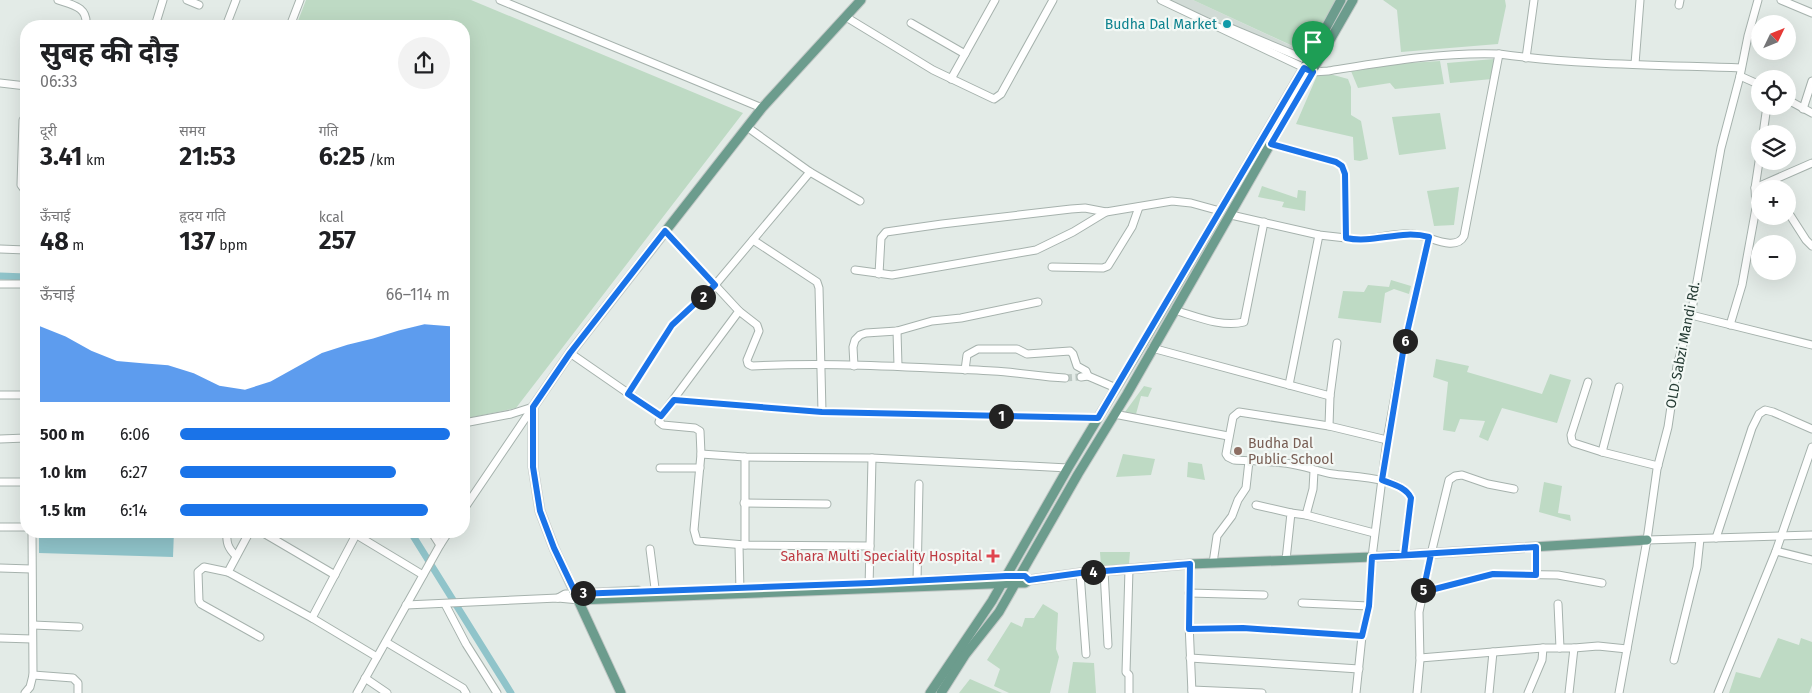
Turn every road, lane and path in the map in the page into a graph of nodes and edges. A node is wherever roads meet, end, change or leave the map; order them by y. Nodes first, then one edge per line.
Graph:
1 (58, 0) edge
2 (163, 0) edge
3 (187, 0) edge
4 (236, 0) edge
5 (300, 0) edge
6 (500, 0) edge
7 (861, 0) edge
8 (995, 0) edge
9 (1053, 0) edge
10 (1161, 0) edge
11 (1171, 0) edge
12 (1341, 0) edge
13 (1354, 0) edge
14 (1534, 0) edge
15 (1640, 0) edge
16 (1758, 0) edge
17 (1781, 0) edge
18 (199, 5) dead end
19 (1812, 13) edge
20 (846, 17) junction
21 (87, 20) edge
22 (157, 20) edge
23 (228, 20) edge
24 (292, 20) edge
25 (911, 23) dead end
26 (965, 54) junction
27 (1499, 54) junction
28 (1526, 58) junction
29 (1635, 64) junction
30 (1311, 66) junction
31 (1740, 72) junction
32 (951, 79) junction
33 (1751, 79) edge
34 (1812, 81) edge
35 (0, 83) edge
36 (20, 85) edge
37 (1796, 105) edge
38 (762, 108) junction
39 (1803, 109) junction
40 (1812, 113) edge
41 (747, 127) junction
42 (1271, 144) junction
43 (1812, 163) edge
44 (810, 172) junction
45 (1773, 180) edge
46 (860, 201) dead end
47 (1139, 207) junction
48 (1220, 211) junction
49 (1106, 212) junction
50 (1231, 214) junction
51 (1264, 222) junction
52 (1796, 224) edge
53 (1753, 225) edge
54 (665, 231) junction
55 (1319, 235) junction
56 (1429, 237) junction
57 (1346, 238) junction
58 (753, 240) junction
59 (1812, 246) edge
60 (0, 249) edge
61 (20, 250) edge
62 (1052, 267) dead end
63 (855, 270) dead end
64 (879, 274) junction
65 (0, 284) edge
66 (20, 284) edge
67 (715, 285) junction
68 (1038, 302) dead end
69 (739, 310) junction
70 (1174, 310) junction
71 (1690, 315) junction
72 (1730, 325) junction
73 (897, 331) junction
74 (1337, 344) dead end
75 (1812, 345) edge
76 (1152, 348) junction
77 (570, 353) junction
78 (821, 366) junction
79 (854, 366) junction
80 (898, 366) junction
81 (965, 370) junction
82 (1065, 378) tunnel mouth
83 (1588, 382) dead end
84 (1289, 385) junction
85 (1619, 387) dead end
86 (1116, 388) junction
87 (628, 394) junction
88 (0, 395) edge
89 (20, 395) edge
90 (1330, 396) junction
91 (674, 400) junction
92 (533, 407) junction
93 (822, 412) junction
94 (1114, 414) junction
95 (661, 416) junction
96 (1098, 418) junction
97 (470, 422) edge
98 (1329, 426) junction
99 (1812, 428) edge
100 (1087, 436) junction
101 (1228, 436) junction
102 (20, 438) edge
103 (0, 439) edge
104 (1387, 440) junction
105 (1098, 441) junction
106 (1812, 447) edge
107 (1602, 452) junction
108 (701, 454) junction
109 (745, 457) junction
110 (872, 458) junction
111 (1249, 461) junction
112 (1658, 466) junction
113 (660, 468) dead end
114 (700, 468) junction
115 (1068, 468) junction
116 (1314, 470) junction
117 (1382, 480) junction
118 (0, 482) edge
119 (20, 482) edge
120 (918, 484) dead end
121 (1514, 489) dead end
122 (470, 500) edge
123 (744, 504) junction
124 (827, 504) dead end
125 (1256, 505) dead end
126 (1291, 513) junction
127 (1306, 515) junction
128 (0, 527) edge
129 (20, 527) edge
130 (1374, 533) junction
131 (1812, 535) edge
132 (1780, 536) junction
133 (32, 538) edge
134 (226, 538) edge
135 (246, 538) edge
136 (272, 538) edge
137 (351, 538) edge
138 (364, 538) edge
139 (436, 538) edge
140 (444, 538) edge
141 (1700, 538) junction
142 (1716, 538) junction
143 (1647, 540) junction
144 (440, 545) junction
145 (742, 545) junction
146 (870, 546) junction
147 (1536, 547) junction
148 (650, 549) dead end
149 (1776, 550) junction
150 (1431, 554) junction
151 (1404, 555) junction
152 (236, 556) junction
153 (1372, 557) junction
154 (1286, 560) junction
155 (1812, 560) edge
156 (1213, 563) junction
157 (1190, 564) junction
158 (0, 568) edge
159 (31, 569) junction
160 (1129, 569) junction
161 (1104, 571) junction
162 (228, 572) junction
163 (1080, 573) junction
164 (335, 575) junction
165 (423, 575) junction
166 (1536, 575) junction
167 (1004, 580) junction
168 (1017, 580) junction
169 (917, 581) junction
170 (1602, 583) dead end
171 (869, 586) junction
172 (740, 590) junction
173 (1423, 592) junction
174 (1189, 593) junction
175 (655, 594) junction
176 (1264, 595) dead end
177 (577, 597) junction
178 (1302, 603) dead end
179 (445, 604) junction
180 (1558, 604) dead end
181 (406, 605) junction
182 (1369, 606) junction
183 (312, 618) junction
184 (33, 625) junction
185 (79, 627) dead end
186 (1189, 629) junction
187 (260, 636) dead end
188 (1362, 636) junction
189 (0, 638) edge
190 (32, 639) junction
191 (386, 642) junction
192 (1108, 645) dead end
193 (1543, 648) junction
194 (1560, 648) junction
195 (1574, 648) junction
196 (1627, 649) junction
197 (1493, 652) junction
198 (1086, 654) dead end
199 (377, 657) junction
200 (1190, 658) junction
201 (1420, 658) junction
202 (1674, 660) dead end
203 (1359, 669) junction
204 (33, 675) junction
205 (365, 678) junction
206 (1192, 691) edge
207 (25, 693) edge
208 (78, 693) edge
209 (357, 693) edge
210 (387, 693) edge
211 (466, 693) edge
212 (497, 693) edge
213 (621, 693) edge
214 (930, 693) edge
215 (941, 693) edge
216 (1129, 693) edge
217 (1262, 693) edge
218 (1356, 693) edge
219 (1417, 693) edge
220 (1489, 693) edge
221 (1528, 693) edge
222 (1569, 693) edge
223 (1619, 693) edge
224 (1718, 693) edge

1 - 21 street
2 - 22 street
3 - 18 street
4 - 23 street
5 - 24 street
6 - 38 street
7 - 20 main road
8 - 26 street
9 - 32 street
10 - 30 street
11 - 30 street
12 - 30 main road
13 - 30 main road
14 - 28 street
15 - 29 street
16 - 31 street, OLD Sabzi Mandi Rd.
17 - 19 street
20 - 32 street
20 - 38 main road
25 - 26 street
26 - 32 street
27 - 28 street
27 - 30 street
27 - 56 street
28 - 29 street
29 - 31 street
30 - 42 main road
30 - 48 main road
31 - 33 street
31 - 71 street, OLD Sabzi Mandi Rd.
34 - 39 street
35 - 36 street
37 - 39 street
38 - 41 main road
39 - 40 street
41 - 44 street
41 - 54 main road
42 - 50 main road
42 - 57 street
43 - 45 street
44 - 46 street
44 - 58 street
47 - 48 street
47 - 49 street
47 - 62 street
48 - 86 main road
49 - 64 street
49 - 64 street
50 - 51 street
50 - 70 main road
51 - 55 street
51 - 70 street
52 - 59 street
53 - 72 street
54 - 67 street
54 - 77 main road
55 - 57 street
55 - 84 street
56 - 57 street
56 - 104 street
58 - 67 street
58 - 78 street
60 - 61 street
63 - 64 street
65 - 66 street
67 - 69 street
67 - 87 street
68 - 73 street
69 - 78 street
69 - 91 street
70 - 76 main road
71 - 72 street
71 - 112 street, OLD Sabzi Mandi Rd.
72 - 75 street
73 - 79 street
73 - 80 street
74 - 90 street
76 - 84 street
76 - 94 main road
77 - 87 street
77 - 92 main road
78 - 79 street
78 - 93 street
79 - 80 street
80 - 81 street
81 - 82 street
81 - 86 street
83 - 107 street
84 - 90 street
85 - 107 street
86 - 96 main road
87 - 95 street
88 - 89 street
90 - 98 street
91 - 93 street
91 - 95 street
92 - 97 street
92 - 122 street
92 - 177 main road
93 - 96 street
94 - 101 street
94 - 105 main road
95 - 108 street
96 - 100 main road
98 - 101 street
98 - 104 street
99 - 142 street
100 - 105 main road
100 - 115 main road
101 - 111 street
102 - 103 street
104 - 117 street
105 - 168 main road
106 - 132 street
107 - 112 street
108 - 109 street
108 - 114 street
109 - 110 street
109 - 123 street
110 - 115 street
110 - 146 street
111 - 116 street
111 - 156 street
112 - 143 street, OLD Sabzi Mandi Rd.
113 - 114 street
114 - 145 street
115 - 167 main road
116 - 117 street
116 - 127 street
117 - 130 street
117 - 151 street
118 - 119 street
120 - 169 street
121 - 150 street
123 - 124 street
123 - 145 street
125 - 126 street
126 - 127 street
126 - 154 street
127 - 130 street
128 - 129 street
130 - 153 street
131 - 132 street
132 - 142 street
132 - 149 street
133 - 159 street
134 - 152 street
135 - 152 street
136 - 164 street
137 - 164 street
138 - 165 street
139 - 144 street
140 - 144 street
141 - 142 street
141 - 143 street
141 - 202 street
143 - 147 main road
143 - 196 street, OLD Sabzi Mandi Rd.
144 - 165 street
145 - 146 street
145 - 172 street
146 - 171 street
147 - 150 main road
147 - 166 street
148 - 175 street
149 - 155 street
149 - 224 street
150 - 151 main road
150 - 173 street
151 - 153 main road
152 - 162 street
153 - 154 main road
153 - 182 street
154 - 156 main road
156 - 157 main road
157 - 160 main road
157 - 174 street
158 - 159 street
159 - 184 street
160 - 161 main road
160 - 216 street
161 - 163 main road
161 - 192 street
162 - 183 street
162 - 187 street
163 - 168 main road
163 - 198 street
164 - 183 street
165 - 181 street
166 - 170 street
166 - 173 street
167 - 168 main road
167 - 169 main road
167 - 171 main road
167 - 214 main road
168 - 215 main road
169 - 171 main road
171 - 172 main road
172 - 175 main road
173 - 201 street
174 - 176 street
174 - 186 street
175 - 177 main road
177 - 179 street
177 - 213 main road
178 - 182 street
179 - 181 street
179 - 212 street
180 - 194 street
181 - 191 street
182 - 188 street
183 - 199 street
184 - 185 street
184 - 190 street
186 - 188 street
186 - 200 street
188 - 203 street
189 - 190 street
190 - 204 street
191 - 199 street
191 - 211 street
193 - 194 street
193 - 197 street
193 - 221 street
194 - 195 street
195 - 196 street
195 - 222 street
196 - 223 street, OLD Sabzi Mandi Rd.
197 - 201 street
197 - 220 street
199 - 205 street
200 - 203 street
200 - 206 street
201 - 219 street
203 - 218 street
204 - 207 street
204 - 208 street
205 - 209 street
205 - 210 street
206 - 217 street

